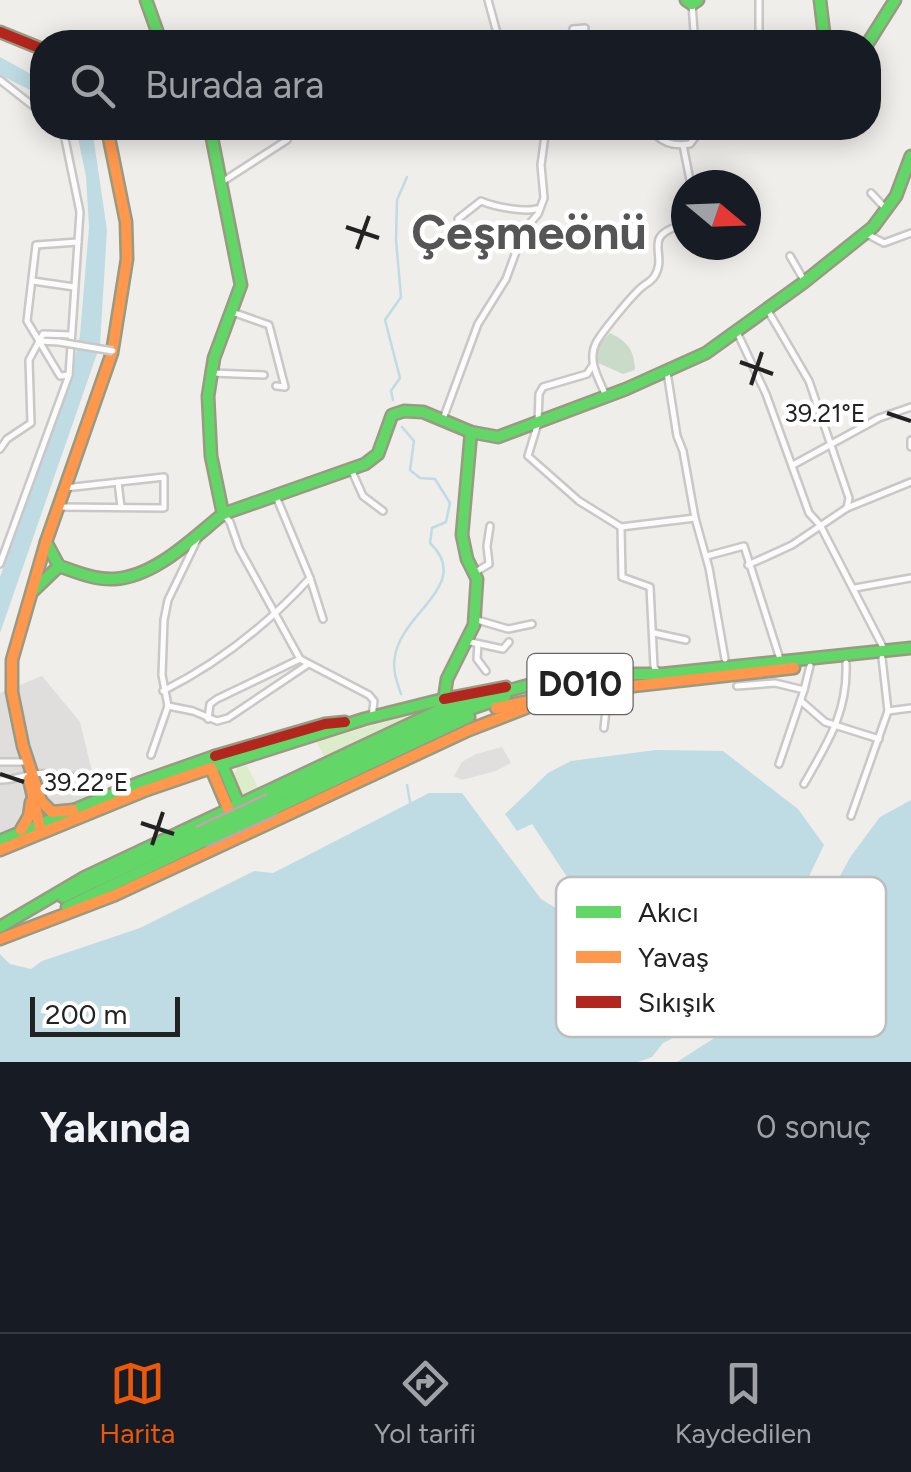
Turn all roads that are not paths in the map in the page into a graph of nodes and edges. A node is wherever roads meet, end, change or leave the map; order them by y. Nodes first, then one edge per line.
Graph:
1 (146, 0) edge
2 (488, 0) edge
3 (760, 0) edge
4 (820, 0) edge
5 (894, 0) edge
6 (692, 1) edge
7 (585, 28) dead end
8 (157, 30) edge
9 (496, 30) edge
10 (573, 30) edge
11 (694, 30) edge
12 (759, 30) edge
13 (824, 30) edge
14 (876, 30) edge
15 (0, 32) edge
16 (30, 44) edge
17 (0, 80) edge
18 (30, 104) edge
19 (65, 140) edge
20 (109, 140) edge
21 (213, 140) edge
22 (287, 140) dead end
23 (544, 140) edge
24 (661, 140) edge
25 (693, 140) edge
26 (684, 145) junction
27 (911, 156) edge
28 (688, 170) edge
29 (222, 182) junction
30 (871, 193) dead end
31 (540, 208) junction
32 (886, 209) junction
33 (458, 219) dead end
34 (671, 228) edge
35 (911, 233) edge
36 (865, 234) junction
37 (80, 242) junction
38 (790, 256) dead end
39 (32, 281) junction
40 (805, 282) junction
41 (74, 287) junction
42 (767, 309) junction
43 (235, 313) junction
44 (736, 330) junction
45 (72, 335) junction
46 (39, 341) junction
47 (113, 351) junction
48 (592, 366) junction
49 (667, 372) junction
50 (211, 373) junction
51 (69, 375) junction
52 (264, 376) dead end
53 (276, 386) dead end
54 (606, 396) junction
55 (911, 407) edge
56 (443, 419) junction
57 (538, 423) junction
58 (471, 432) junction
59 (833, 444) junction
60 (0, 450) edge
61 (793, 465) junction
62 (351, 469) junction
63 (118, 482) junction
64 (911, 482) edge
65 (66, 488) junction
66 (275, 493) junction
67 (121, 507) junction
68 (58, 508) junction
69 (847, 508) junction
70 (382, 511) dead end
71 (223, 514) junction
72 (695, 518) junction
73 (820, 525) junction
74 (490, 526) dead end
75 (621, 527) junction
76 (202, 530) junction
77 (46, 542) junction
78 (706, 556) junction
79 (0, 564) edge
80 (748, 565) junction
81 (59, 566) junction
82 (474, 573) junction
83 (310, 578) junction
84 (911, 578) edge
85 (855, 588) junction
86 (29, 596) junction
87 (274, 612) junction
88 (322, 620) dead end
89 (474, 620) junction
90 (532, 624) dead end
91 (654, 633) junction
92 (686, 640) dead end
93 (509, 642) dead end
94 (472, 643) junction
95 (911, 651) edge
96 (884, 655) junction
97 (300, 659) junction
98 (725, 659) dead end
99 (780, 662) junction
100 (846, 663) junction
101 (307, 665) junction
102 (810, 666) junction
103 (486, 671) dead end
104 (659, 674) junction
105 (609, 682) junction
106 (737, 686) dead end
107 (804, 690) junction
108 (163, 692) junction
109 (562, 694) junction
110 (444, 699) junction
111 (800, 701) junction
112 (168, 706) junction
113 (911, 708) edge
114 (888, 711) junction
115 (368, 718) junction
116 (208, 719) junction
117 (836, 726) junction
118 (604, 728) dead end
119 (879, 739) junction
120 (152, 754) dead end
121 (0, 762) edge
122 (216, 763) junction
123 (778, 764) dead end
124 (88, 776) dead end
125 (31, 777) junction
126 (0, 780) edge
127 (804, 784) dead end
128 (272, 804) junction
129 (233, 806) junction
130 (72, 810) junction
131 (851, 816) dead end
132 (42, 827) junction
133 (17, 834) junction
134 (246, 834) junction
135 (202, 837) junction
136 (0, 841) edge
137 (0, 850) edge
138 (0, 927) edge
139 (0, 939) edge

1 - 8 main road
2 - 9 street
3 - 12 street
4 - 13 main road
5 - 14 main road
6 - 11 street
7 - 10 street
15 - 16 main road
17 - 18 street
19 - 37 street
20 - 47 main road
21 - 29 main road
22 - 29 street
23 - 31 street
24 - 26 street
25 - 26 street
26 - 28 street
27 - 32 main road
29 - 43 main road
30 - 32 street
31 - 33 street
31 - 56 street
32 - 36 main road
34 - 48 street
35 - 36 street
36 - 40 main road
37 - 39 street
37 - 41 street
38 - 40 street
39 - 41 street
39 - 46 street
40 - 42 main road
41 - 45 street
42 - 44 main road
42 - 59 street
43 - 50 main road
43 - 53 street
44 - 49 main road
44 - 61 street
45 - 46 street
45 - 51 street
46 - 47 street, bridge
46 - 51 street
46 - 60 street
47 - 65 main road
48 - 54 street
48 - 57 street
49 - 54 main road
49 - 72 street
50 - 52 street
50 - 71 main road
51 - 79 street
54 - 57 main road
55 - 59 street
56 - 58 main road
56 - 62 main road
57 - 58 main road
57 - 75 street
58 - 82 main road
59 - 61 street
59 - 69 street
61 - 73 street
62 - 66 main road
62 - 70 street
63 - 65 street
63 - 67 street
63 - 67 street
64 - 69 street
65 - 68 main road
66 - 71 main road
66 - 83 street
67 - 68 street
68 - 77 main road
69 - 73 street
71 - 76 main road
71 - 87 street
72 - 75 street
72 - 78 street
73 - 80 street
73 - 85 street
74 - 82 street
75 - 91 street
76 - 81 main road
76 - 108 street
77 - 81 main road
77 - 86 main road
78 - 80 street
78 - 98 street
80 - 99 street
81 - 86 main road
82 - 89 main road
83 - 87 street
83 - 88 street
84 - 85 street
85 - 96 street
86 - 125 main road
87 - 97 street
87 - 108 street
89 - 90 street
89 - 94 main road
91 - 92 street
91 - 104 street
93 - 94 street
94 - 103 street
94 - 110 main road
95 - 96 main road, D010
96 - 99 main road, D010
96 - 100 main road, D010
96 - 114 street
97 - 101 street
97 - 116 street
99 - 104 main road, D010
100 - 102 main road, D010
100 - 117 street
101 - 115 street
101 - 116 street
102 - 105 main road, D010
102 - 107 street
104 - 105 main road
104 - 128 main road, D010
105 - 109 main road, D010
105 - 110 main road
105 - 118 street
105 - 129 main road
106 - 107 street
107 - 111 street
108 - 112 street
109 - 128 main road, D010
109 - 134 main road
110 - 115 main road
111 - 117 street
111 - 123 street
112 - 116 street
112 - 120 street
113 - 114 street
114 - 119 street
115 - 122 main road
117 - 119 street
117 - 127 street
119 - 131 street
121 - 125 street
122 - 129 main road
122 - 130 main road
122 - 132 main road
124 - 125 street
125 - 126 street
125 - 130 main road
125 - 132 main road
125 - 133 main road
128 - 135 main road, D010, bridge
129 - 134 main road
129 - 138 main road
130 - 132 main road
132 - 133 main road
132 - 137 main road
133 - 136 main road
134 - 139 main road
135 - 138 main road, D010
135 - 139 main road, D010

